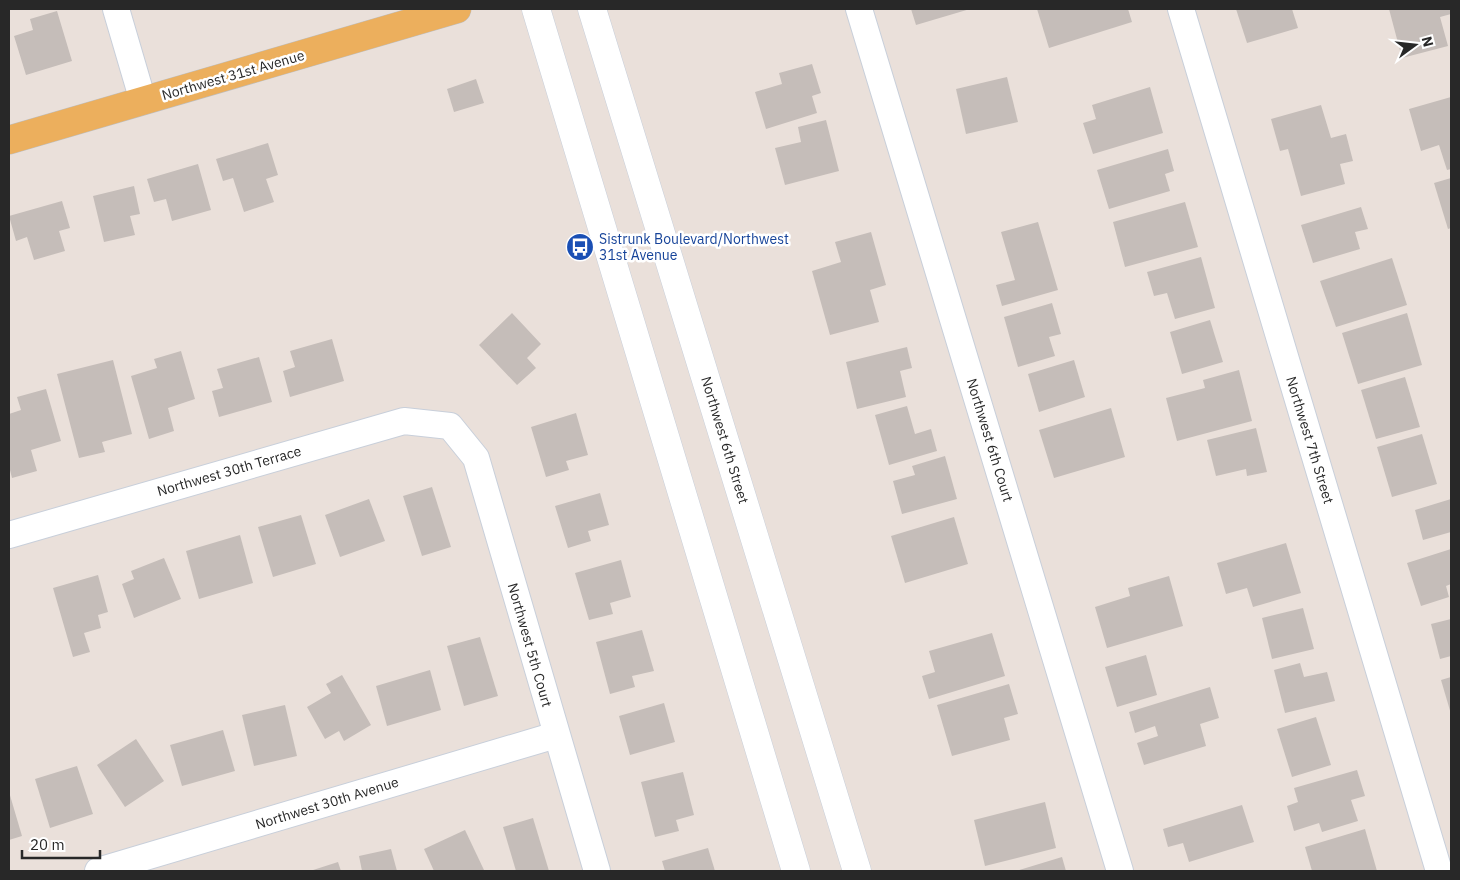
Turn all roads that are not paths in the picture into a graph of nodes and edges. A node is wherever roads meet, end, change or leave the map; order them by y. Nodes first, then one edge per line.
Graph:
1 (116, 9) edge
2 (456, 9) edge
3 (536, 9) edge
4 (592, 9) edge
5 (859, 9) edge
6 (1181, 9) edge
7 (142, 101) junction
8 (9, 140) edge
9 (450, 426) joint
10 (9, 535) edge
11 (556, 735) junction
12 (98, 871) edge
13 (597, 871) edge
14 (796, 871) edge
15 (857, 871) edge
16 (1120, 871) edge
17 (1440, 871) edge

1 - 7 street
2 - 7 main road, Northwest 31st Avenue
3 - 14 street
4 - 15 street, Northwest 6th Street
5 - 16 street, Northwest 6th Court
6 - 17 street, Northwest 7th Street
7 - 8 main road, Northwest 31st Avenue
9 - 10 street, Northwest 30th Terrace
9 - 11 street, Northwest 5th Court
11 - 12 street, Northwest 30th Avenue
11 - 13 street, Northwest 5th Court

